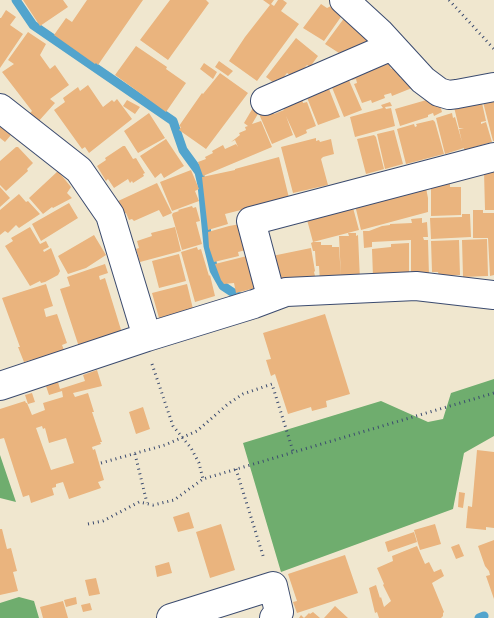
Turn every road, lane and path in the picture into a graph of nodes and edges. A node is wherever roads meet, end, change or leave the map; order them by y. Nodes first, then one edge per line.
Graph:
1 (344, 0) edge
2 (449, 0) edge
3 (392, 46) junction
4 (494, 49) edge
5 (494, 87) edge
6 (265, 101) dead end
7 (0, 108) edge
8 (494, 158) edge
9 (494, 295) edge
10 (271, 296) junction
11 (147, 337) junction
12 (0, 386) edge
13 (494, 393) edge
14 (182, 437) junction
15 (293, 451) junction
16 (135, 454) junction
17 (100, 464) dead end
18 (236, 469) junction
19 (203, 479) junction
20 (146, 503) junction
21 (88, 524) dead end
22 (273, 586) junction
23 (172, 618) edge
24 (274, 618) edge

1 - 3 street
2 - 4 path
3 - 5 street
3 - 6 street
7 - 11 street
8 - 10 street
9 - 10 street
10 - 11 street
11 - 12 street
11 - 14 path
13 - 15 path
14 - 15 path
14 - 16 path
14 - 19 path
15 - 18 path
16 - 17 path
16 - 20 path
18 - 19 path
18 - 22 path
19 - 20 path
20 - 21 path
22 - 23 street
22 - 24 street

